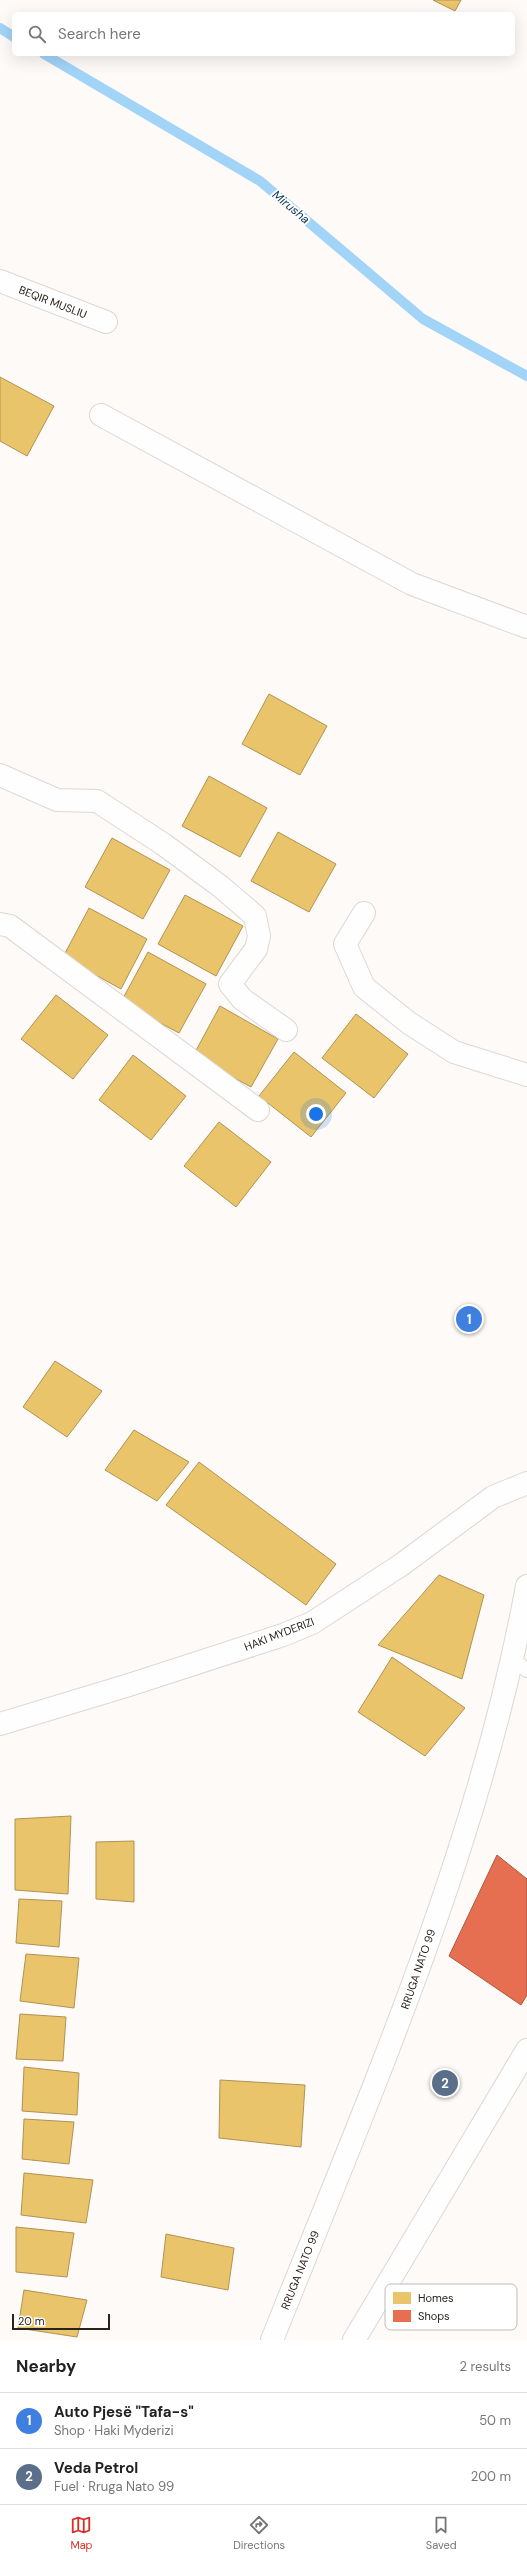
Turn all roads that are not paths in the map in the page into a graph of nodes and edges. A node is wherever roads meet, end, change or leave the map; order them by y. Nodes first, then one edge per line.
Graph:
1 (0, 281) edge
2 (106, 322) dead end
3 (101, 415) dead end
4 (527, 627) edge
5 (0, 775) edge
6 (364, 913) dead end
7 (0, 924) edge
8 (286, 1030) dead end
9 (527, 1074) edge
10 (258, 1110) dead end
11 (527, 1483) edge
12 (527, 1586) edge
13 (520, 1665) edge
14 (0, 1724) edge
15 (527, 2050) edge
16 (387, 2284) edge
17 (385, 2288) edge
18 (272, 2340) edge
19 (354, 2340) edge

1 - 2 street, BEQIR MUSLIU
3 - 4 street
5 - 8 street
6 - 9 street
7 - 10 street
11 - 14 street, HAKI MYDERIZI
12 - 13 street, RRUGA NATO 99
13 - 18 street, RRUGA NATO 99
15 - 16 street
17 - 19 street

